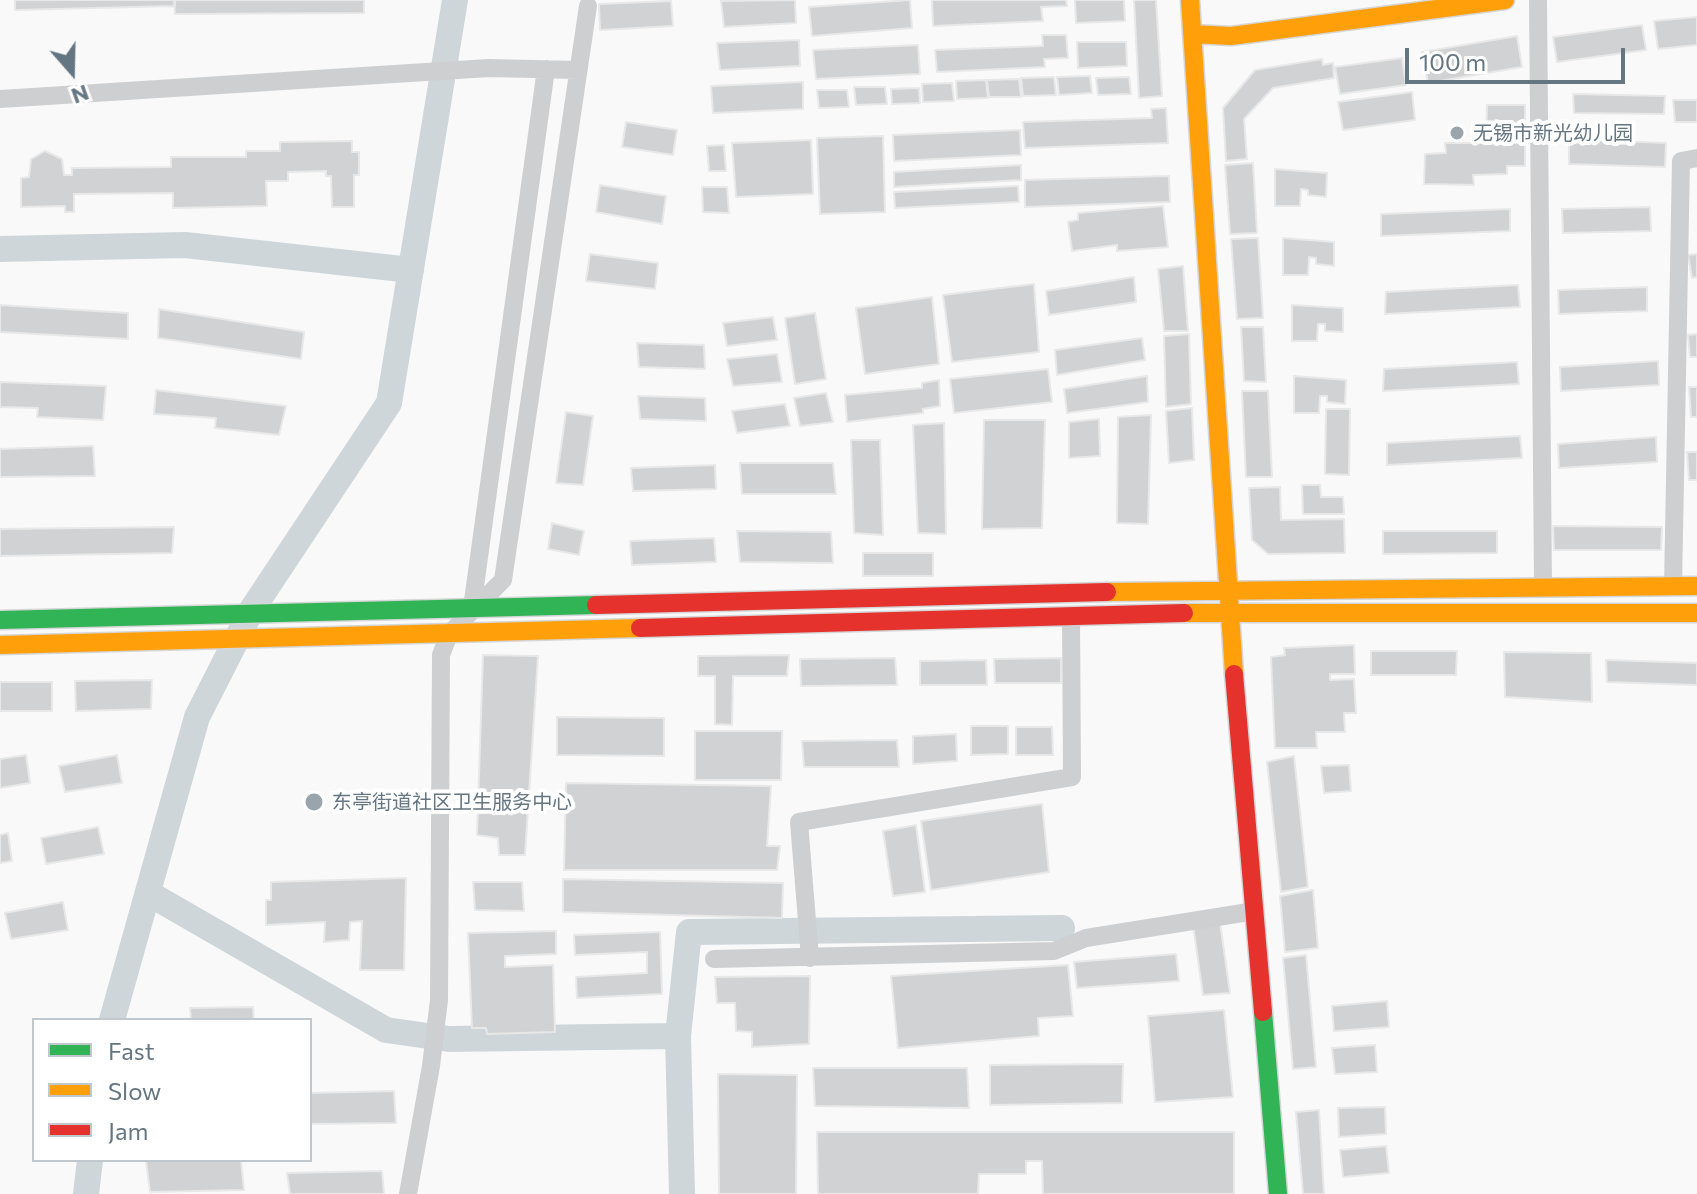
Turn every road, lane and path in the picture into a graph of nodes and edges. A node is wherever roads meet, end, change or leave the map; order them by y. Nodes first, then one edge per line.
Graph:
1 (1190, 0) edge
2 (1398, 0) edge
3 (1505, 0) edge
4 (1538, 0) edge
5 (588, 6) dead end
6 (1192, 34) junction
7 (546, 69) junction
8 (578, 70) junction
9 (0, 99) edge
10 (1697, 158) edge
11 (1543, 585) junction
12 (1673, 586) junction
13 (1697, 586) edge
14 (1229, 589) junction
15 (472, 608) junction
16 (1229, 612) junction
17 (1697, 613) edge
18 (1071, 616) junction
19 (0, 620) edge
20 (449, 634) junction
21 (0, 645) edge
22 (1255, 911) junction
23 (810, 957) junction
24 (714, 959) dead end
25 (408, 1194) edge
26 (1278, 1194) edge

1 - 6 main road
2 - 6 main road
3 - 6 main road
4 - 11 street
5 - 8 street
6 - 14 main road
7 - 8 street
7 - 9 street
7 - 15 street
8 - 15 street
10 - 12 street
11 - 12 main road
11 - 14 main road
12 - 13 main road
14 - 15 main road
14 - 16 main road
15 - 19 main road
15 - 20 street
16 - 17 main road
16 - 18 main road
16 - 22 main road
18 - 20 main road
18 - 23 street
20 - 21 main road
20 - 25 street
22 - 23 street
22 - 26 main road
23 - 24 street

